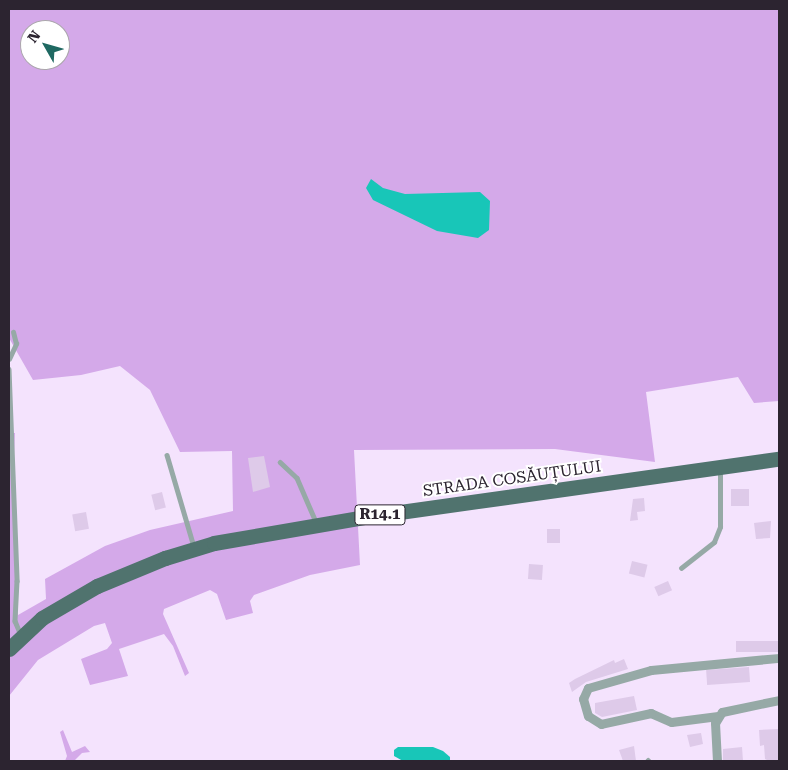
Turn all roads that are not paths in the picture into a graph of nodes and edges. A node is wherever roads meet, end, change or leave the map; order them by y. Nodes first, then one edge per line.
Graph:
1 (13, 332) dead end
2 (9, 359) edge
3 (9, 368) edge
4 (167, 455) dead end
5 (779, 460) edge
6 (280, 462) dead end
7 (720, 468) junction
8 (316, 524) junction
9 (194, 549) junction
10 (680, 568) dead end
11 (22, 637) junction
12 (9, 648) edge
13 (779, 658) edge
14 (779, 700) edge
15 (718, 716) junction
16 (718, 761) edge

1 - 2 lane
3 - 11 lane
4 - 9 lane
5 - 7 main road, STRADA COSĂUȚULUI / R14.1
6 - 8 lane
7 - 8 main road, STRADA COSĂUȚULUI / R14.1
7 - 10 lane
8 - 9 main road, STRADA COSĂUȚULUI / R14.1
9 - 11 main road, STRADA COSĂUȚULUI / R14.1
11 - 12 main road, STRADA COSĂUȚULUI / R14.1
13 - 15 street
14 - 15 street
15 - 16 street

